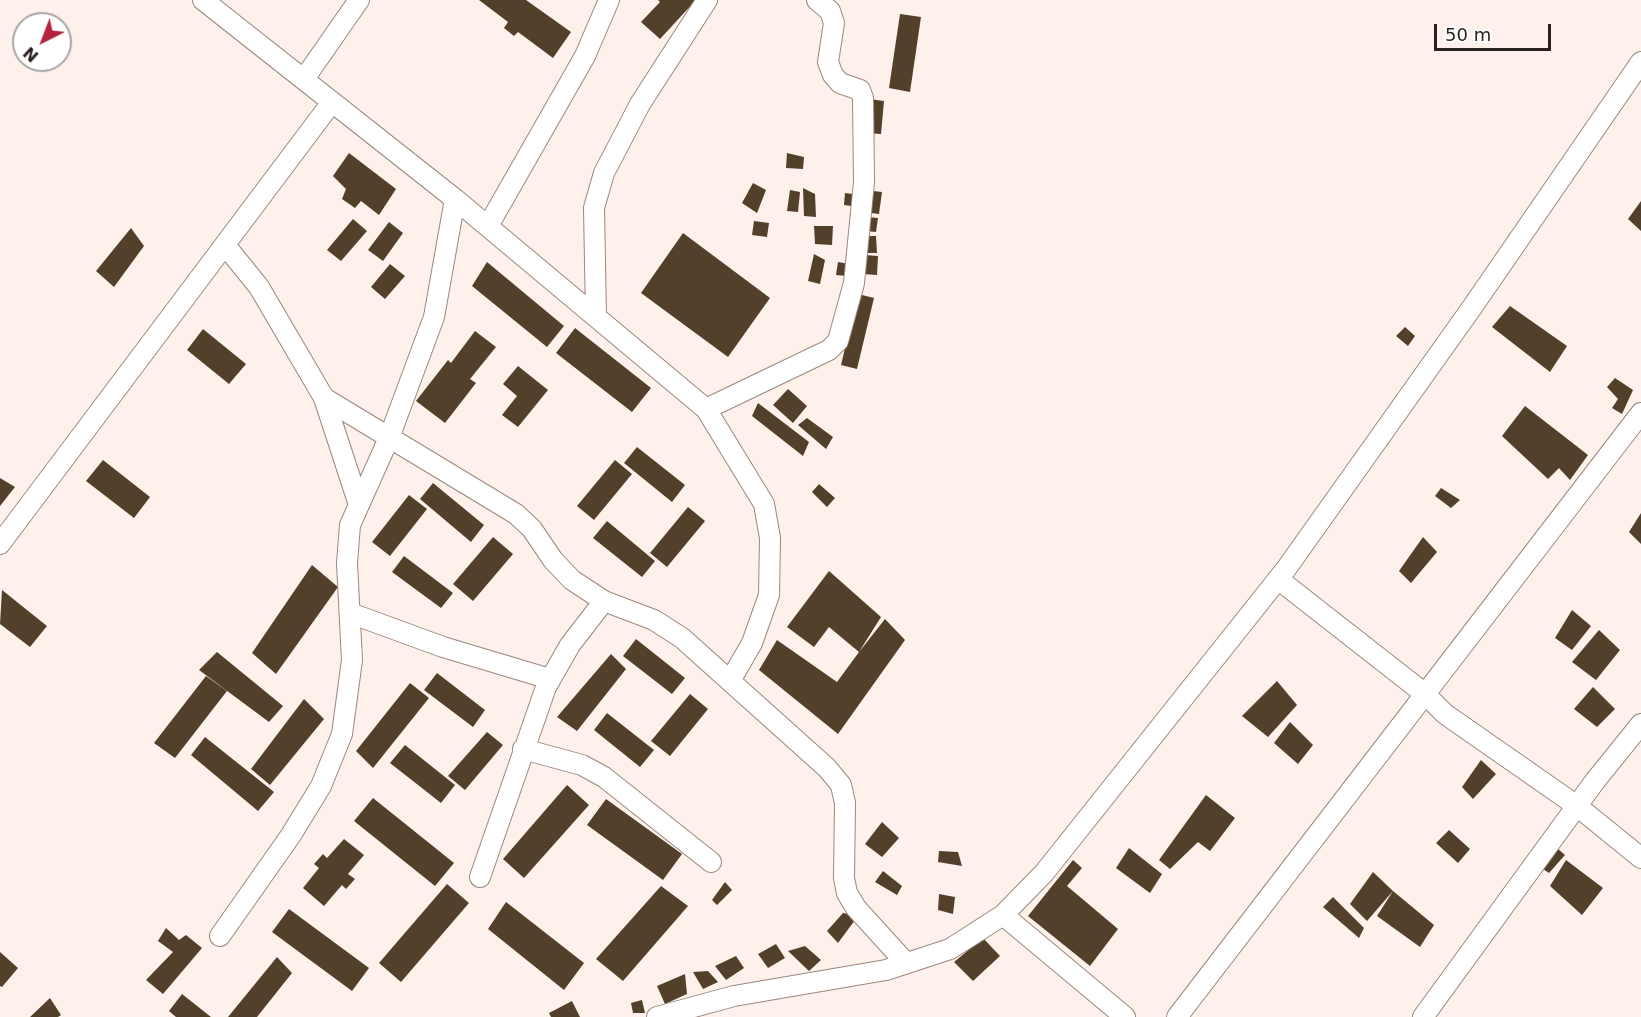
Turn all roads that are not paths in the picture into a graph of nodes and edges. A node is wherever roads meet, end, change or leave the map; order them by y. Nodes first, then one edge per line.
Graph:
1 (203, 0) edge
2 (359, 0) edge
3 (609, 0) edge
4 (707, 0) edge
5 (818, 0) edge
6 (1641, 62) edge
7 (304, 79) junction
8 (332, 102) junction
9 (454, 199) junction
10 (488, 226) junction
11 (225, 245) junction
12 (596, 317) junction
13 (324, 398) junction
14 (706, 409) junction
15 (1641, 414) edge
16 (389, 438) junction
17 (359, 505) junction
18 (0, 544) edge
19 (1278, 579) junction
20 (604, 601) junction
21 (350, 613) junction
22 (550, 679) junction
23 (730, 681) junction
24 (1425, 694) junction
25 (1641, 724) edge
26 (523, 749) junction
27 (1577, 806) junction
28 (1641, 858) edge
29 (711, 862) dead end
30 (480, 877) dead end
31 (1003, 915) junction
32 (220, 936) dead end
33 (906, 963) junction
34 (657, 1017) edge
35 (1125, 1017) edge
36 (1177, 1017) edge
37 (1423, 1017) edge

1 - 7 street
2 - 7 street
3 - 10 street
4 - 12 street
5 - 14 street
6 - 19 street
7 - 8 street
8 - 9 street
8 - 11 street
9 - 10 street
9 - 16 street
10 - 12 street
11 - 13 street
11 - 18 street
12 - 14 street
13 - 16 street
13 - 17 street
14 - 23 street
15 - 24 street
16 - 17 street
16 - 20 street
17 - 21 street
19 - 24 street
19 - 31 street
20 - 22 street
20 - 23 street
21 - 22 street
21 - 32 street
22 - 26 street
23 - 33 street
24 - 27 street
24 - 36 street
25 - 27 street
26 - 29 street
26 - 30 street
27 - 28 street
27 - 37 street
31 - 33 street
31 - 35 street
33 - 34 street

